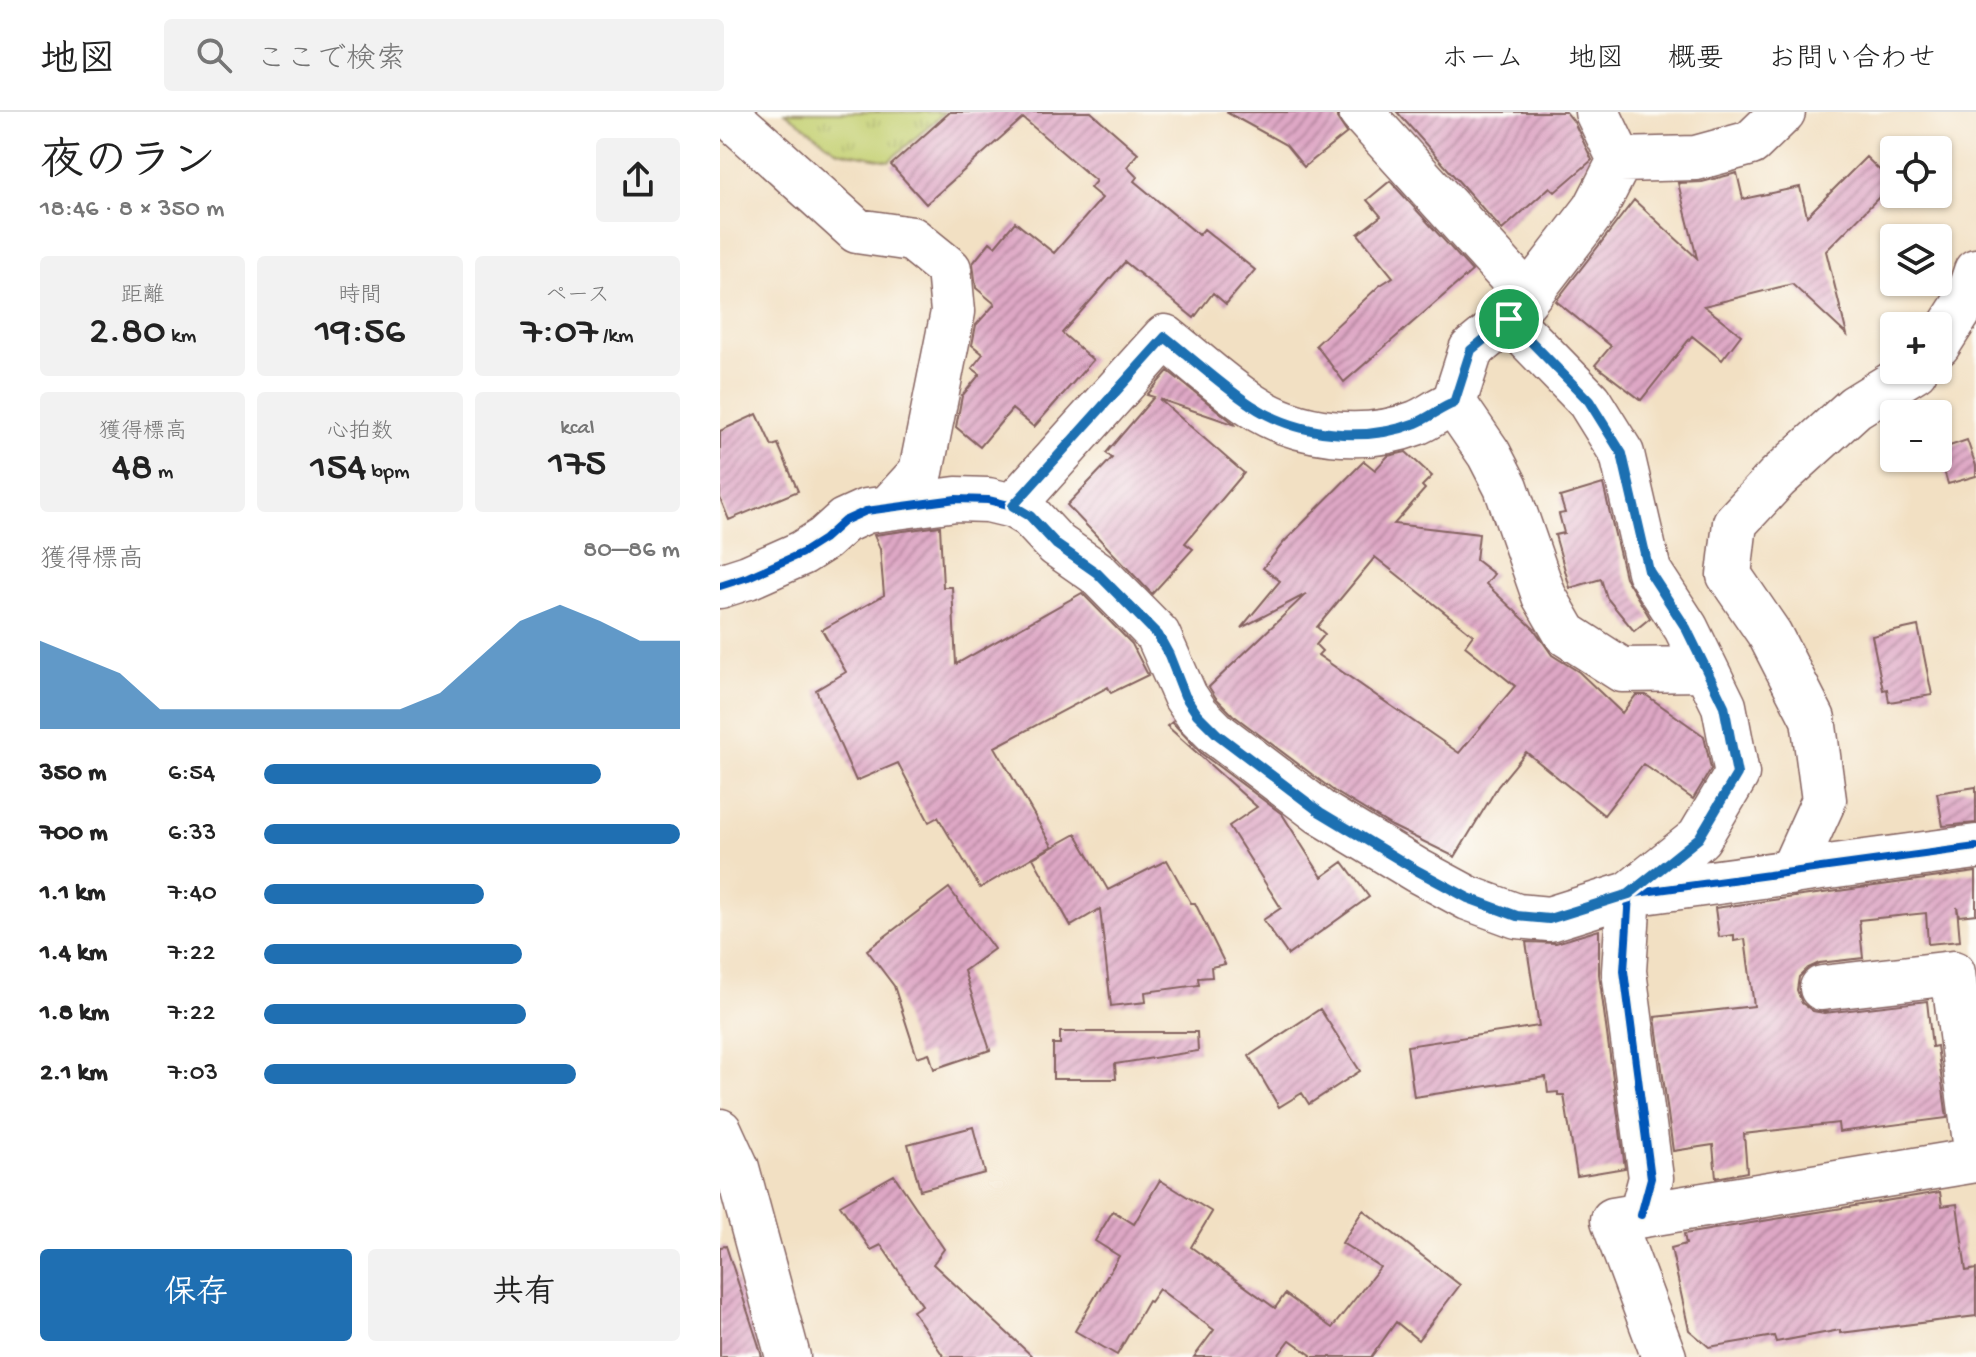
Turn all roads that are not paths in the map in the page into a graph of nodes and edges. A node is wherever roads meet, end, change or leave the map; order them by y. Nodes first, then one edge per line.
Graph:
1 (725, 112) edge
2 (1361, 112) edge
3 (1597, 112) edge
4 (1783, 112) edge
5 (1620, 160) junction
6 (1976, 271) edge
7 (1518, 307) junction
8 (1952, 323) edge
9 (1892, 384) edge
10 (1454, 403) junction
11 (1013, 506) junction
12 (889, 507) junction
13 (720, 586) edge
14 (1706, 669) junction
15 (1976, 847) edge
16 (1791, 873) junction
17 (1629, 894) junction
18 (1822, 988) dead end
19 (720, 1131) edge
20 (1976, 1150) edge
21 (1976, 1160) edge
22 (1641, 1215) junction
23 (788, 1357) edge
24 (1664, 1357) edge

1 - 12 street
2 - 7 street
3 - 5 street
4 - 5 street
5 - 7 street
6 - 8 street
7 - 10 street
7 - 14 street
9 - 16 street
10 - 11 street
10 - 14 street
11 - 12 street
11 - 17 street
12 - 13 street
14 - 17 street
15 - 16 street
16 - 17 street
17 - 22 street
18 - 20 street
19 - 23 street
21 - 22 street
22 - 24 street

